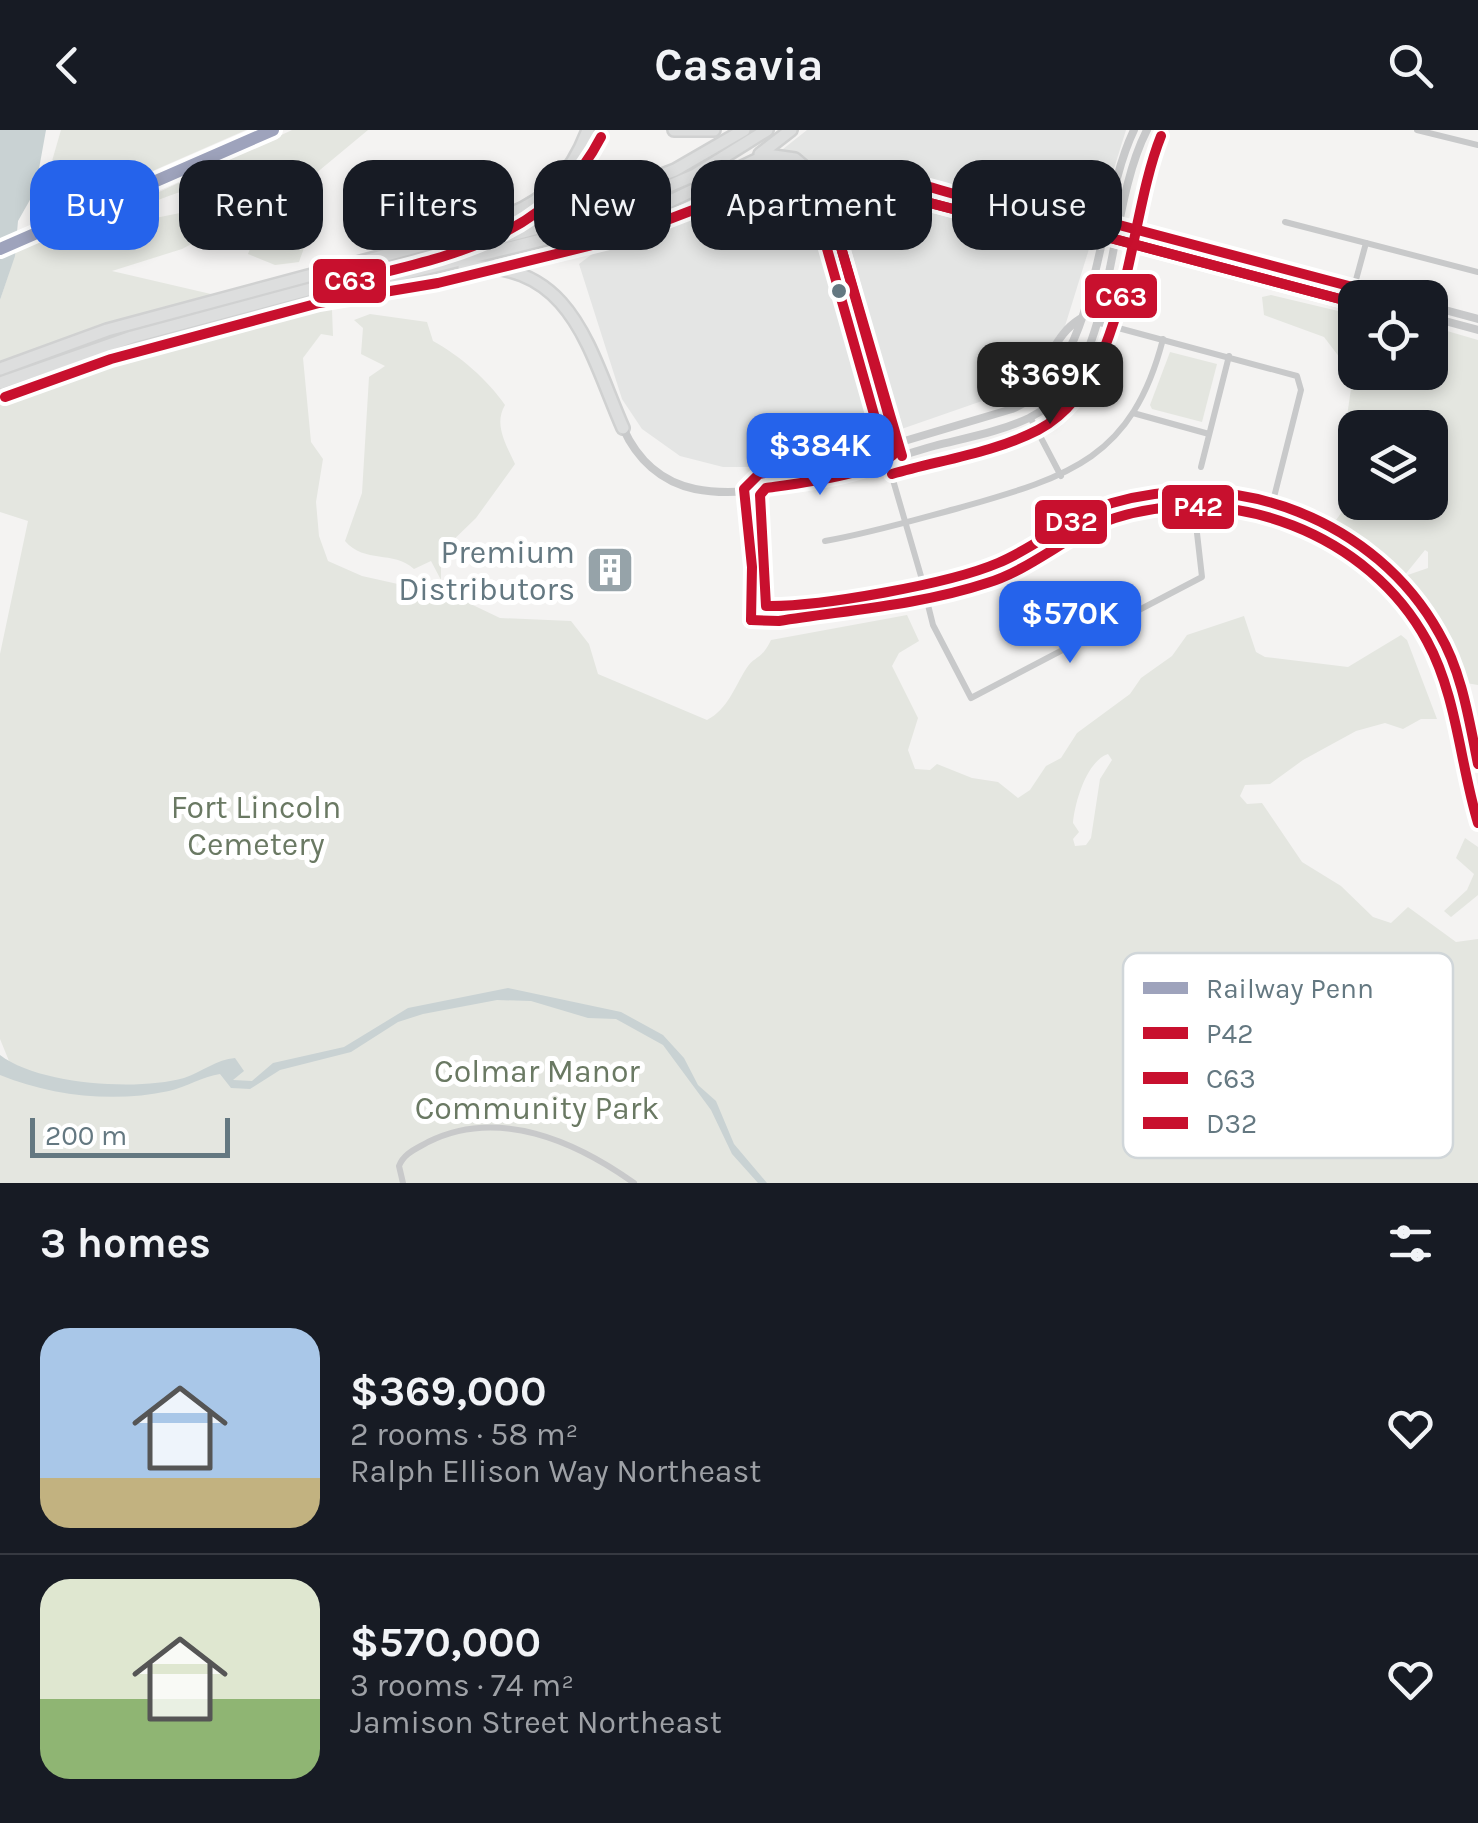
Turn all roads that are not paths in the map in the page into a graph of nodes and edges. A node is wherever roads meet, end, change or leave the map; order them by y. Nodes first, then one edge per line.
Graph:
1 (588, 130) edge
2 (674, 130) edge
3 (714, 130) edge
4 (744, 130) edge
5 (768, 130) edge
6 (790, 130) edge
7 (1134, 130) edge
8 (1147, 130) edge
9 (1417, 130) edge
10 (1478, 145) edge
11 (751, 160) edge
12 (756, 160) edge
13 (791, 160) edge
14 (1122, 169) edge
15 (691, 191) edge
16 (1122, 214) edge
17 (1284, 222) dead end
18 (1122, 225) edge
19 (1122, 238) edge
20 (1366, 242) junction
21 (826, 250) edge
22 (1098, 250) edge
23 (1113, 250) edge
24 (1213, 250) junction
25 (403, 251) junction
26 (1210, 260) junction
27 (1478, 272) edge
28 (391, 277) junction
29 (1356, 280) edge
30 (1338, 283) edge
31 (316, 288) junction
32 (1338, 294) edge
33 (1448, 311) edge
34 (1478, 319) edge
35 (1080, 320) junction
36 (1095, 322) junction
37 (1448, 322) edge
38 (1478, 330) edge
39 (1163, 339) junction
40 (1229, 356) junction
41 (2, 368) edge
42 (1024, 380) dead end
43 (0, 383) edge
44 (1133, 413) junction
45 (1030, 417) junction
46 (623, 428) joint
47 (1210, 434) junction
48 (884, 446) junction
49 (888, 460) junction
50 (1201, 467) dead end
51 (1061, 476) junction
52 (758, 488) junction
53 (744, 489) junction
54 (1194, 507) junction
55 (1270, 517) junction
56 (906, 523) junction
57 (825, 541) dead end
58 (923, 583) dead end
59 (926, 596) junction
60 (765, 622) junction
61 (1478, 823) edge
62 (403, 1183) edge
63 (634, 1183) edge

1 - 25 highway
2 - 3 highway
4 - 25 highway
5 - 31 highway
6 - 11 highway
7 - 14 street
8 - 16 street
9 - 10 street
12 - 13 highway
15 - 28 highway
17 - 20 street
18 - 24 street
19 - 26 street
20 - 27 street
20 - 29 street
21 - 48 street
22 - 35 street
23 - 36 street
24 - 26 street
24 - 30 street
25 - 41 highway
26 - 32 street
28 - 31 highway
28 - 46 highway
31 - 43 highway
33 - 34 street
35 - 42 street
35 - 48 street
36 - 39 street
36 - 45 street
37 - 38 street
39 - 40 street
39 - 44 street
40 - 47 street
40 - 55 street
44 - 47 street
44 - 51 street
45 - 49 street
45 - 51 street
46 - 53 street
47 - 50 street
48 - 49 street
48 - 53 street
49 - 52 street
49 - 56 street
51 - 56 street
52 - 53 street
52 - 60 street
53 - 60 street
54 - 55 street
54 - 59 street
54 - 59 street
55 - 61 street
56 - 57 street
56 - 58 street
59 - 60 street
62 - 63 street

